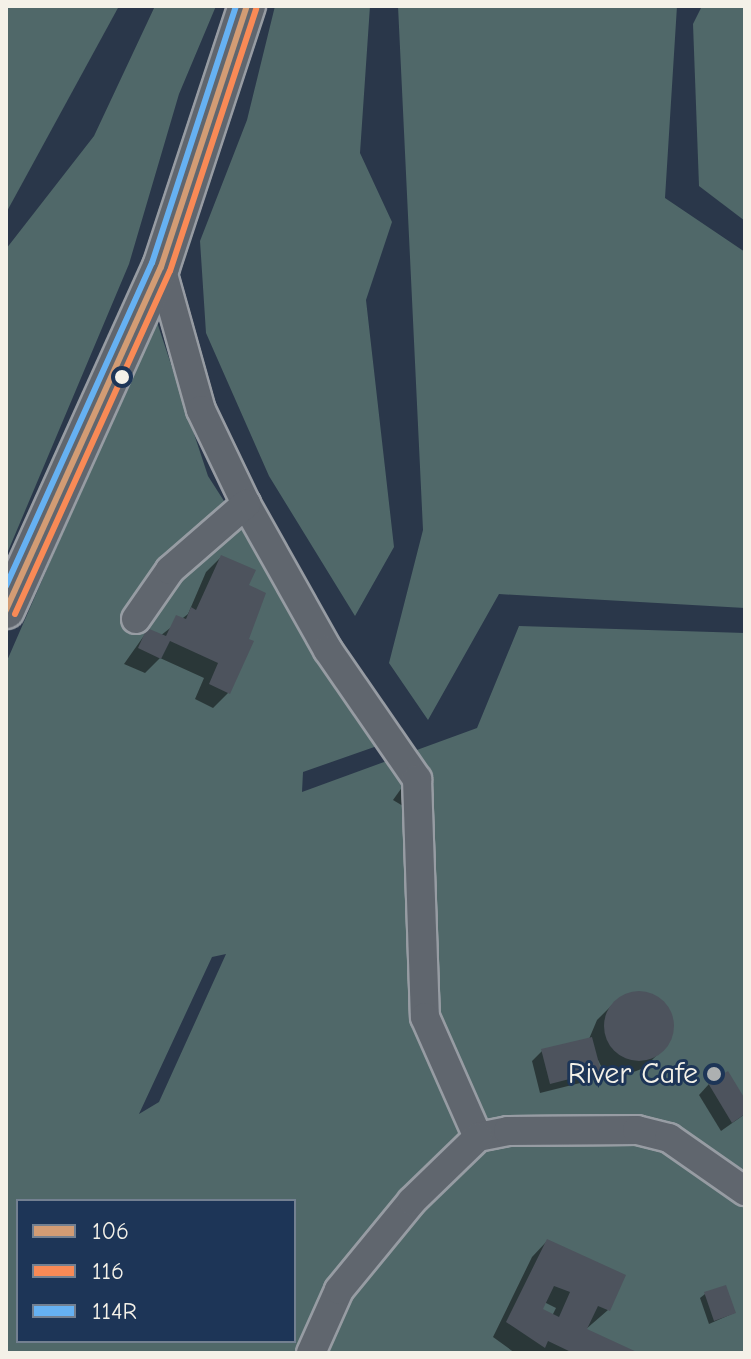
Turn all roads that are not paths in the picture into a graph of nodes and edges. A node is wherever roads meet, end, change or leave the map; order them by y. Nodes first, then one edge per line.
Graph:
1 (247, 6) edge
2 (161, 267) junction
3 (246, 504) junction
4 (6, 610) edge
5 (136, 619) dead end
6 (478, 1137) junction
7 (745, 1191) edge
8 (311, 1353) edge

1 - 2 main road
2 - 3 street
2 - 4 main road
3 - 5 street
3 - 6 street
6 - 7 street
6 - 8 street

